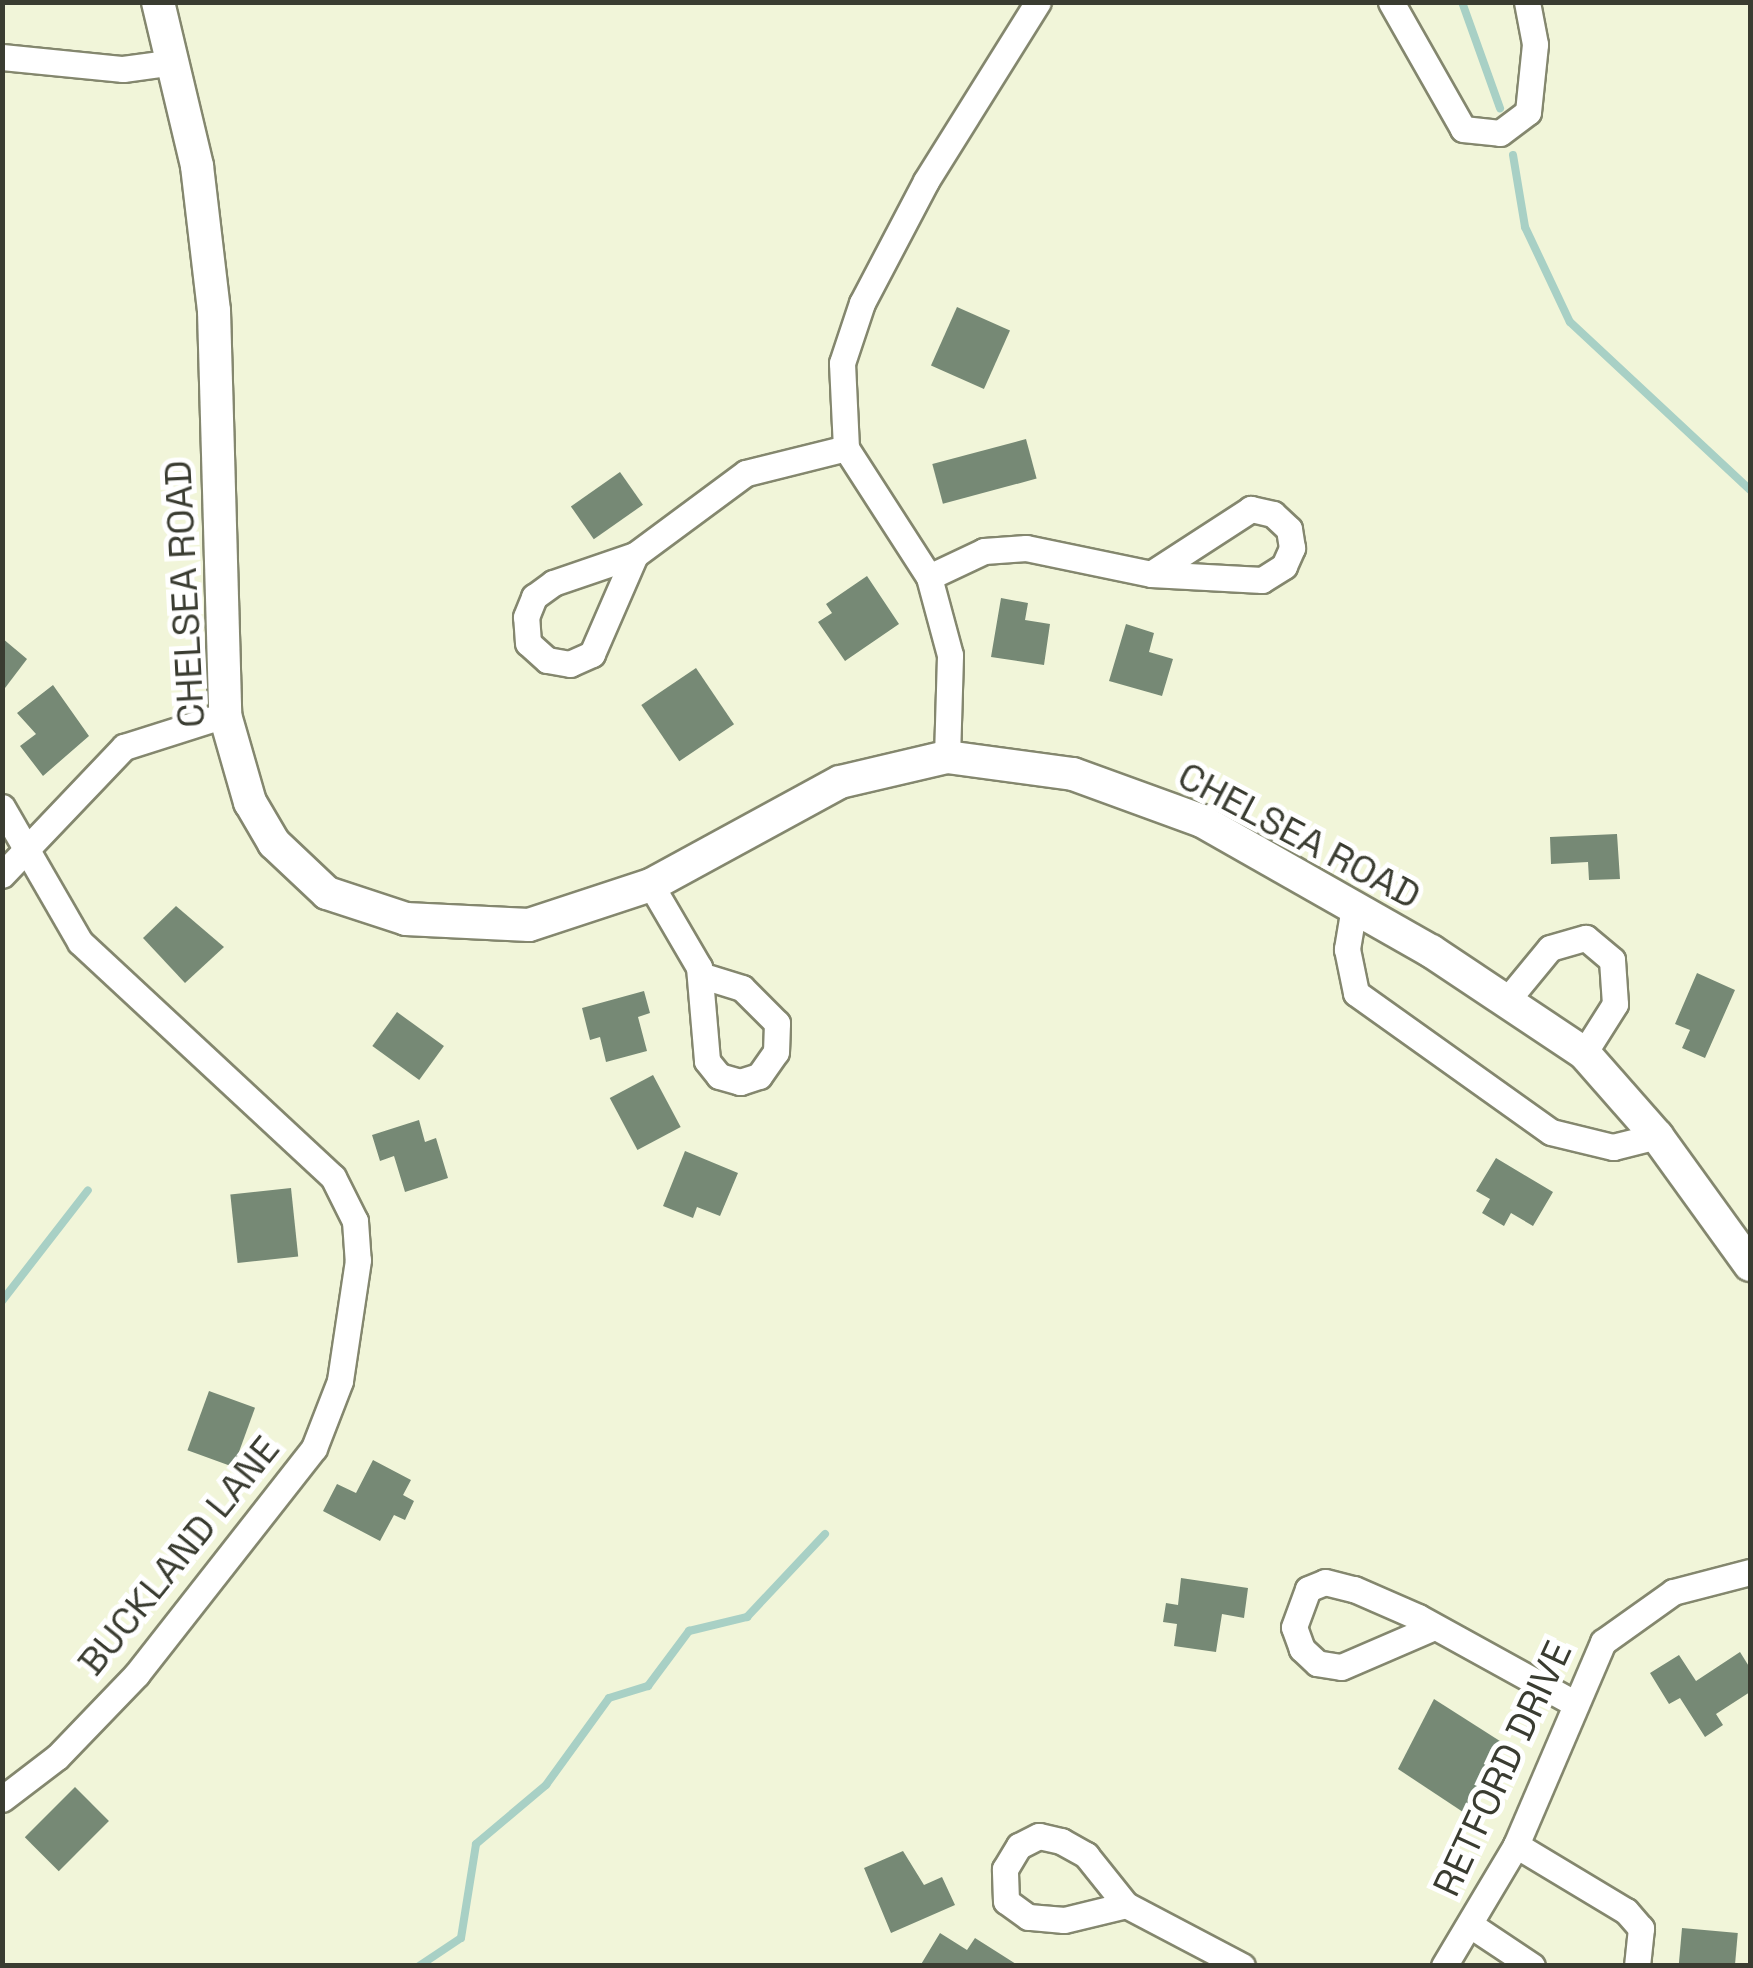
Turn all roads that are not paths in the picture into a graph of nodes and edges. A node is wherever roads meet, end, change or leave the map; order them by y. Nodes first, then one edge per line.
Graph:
1 (158, 2) edge
2 (1038, 2) edge
3 (1391, 2) edge
4 (1527, 2) edge
5 (2, 56) edge
6 (174, 62) junction
7 (846, 448) junction
8 (634, 555) junction
9 (1151, 574) junction
10 (929, 577) junction
11 (226, 715) junction
12 (948, 757) junction
13 (2, 807) edge
14 (31, 850) junction
15 (2, 875) edge
16 (650, 885) junction
17 (1354, 907) junction
18 (700, 975) dead end
19 (1508, 999) junction
20 (1584, 1054) junction
21 (1656, 1136) junction
22 (1750, 1266) edge
23 (1750, 1572) edge
24 (1434, 1626) junction
25 (1572, 1702) junction
26 (2, 1799) edge
27 (1516, 1846) junction
28 (1126, 1905) junction
29 (1472, 1926) junction
30 (1242, 1966) edge
31 (1444, 1966) edge
32 (1532, 1966) edge
33 (1637, 1966) edge

1 - 6 street, CHELSEA ROAD
2 - 7 street
3 - 4 street
5 - 6 street
6 - 11 street, CHELSEA ROAD
7 - 8 street
7 - 10 street
8 - 8 street
9 - 9 street
9 - 10 street
10 - 12 street
11 - 14 street
11 - 16 street, CHELSEA ROAD
12 - 16 street, CHELSEA ROAD
12 - 17 street, CHELSEA ROAD
13 - 14 street, BUCKLAND LANE
14 - 15 street
14 - 26 street, BUCKLAND LANE
16 - 18 street
17 - 19 street, CHELSEA ROAD
17 - 21 street
19 - 20 street, CHELSEA ROAD
19 - 20 street
20 - 21 street, CHELSEA ROAD
21 - 22 street, CHELSEA ROAD
23 - 25 street, RETFORD DRIVE
24 - 24 street
24 - 25 street
25 - 27 street, RETFORD DRIVE
27 - 29 street, RETFORD DRIVE
27 - 33 street
28 - 28 street
28 - 30 street
29 - 31 street, RETFORD DRIVE
29 - 32 street

